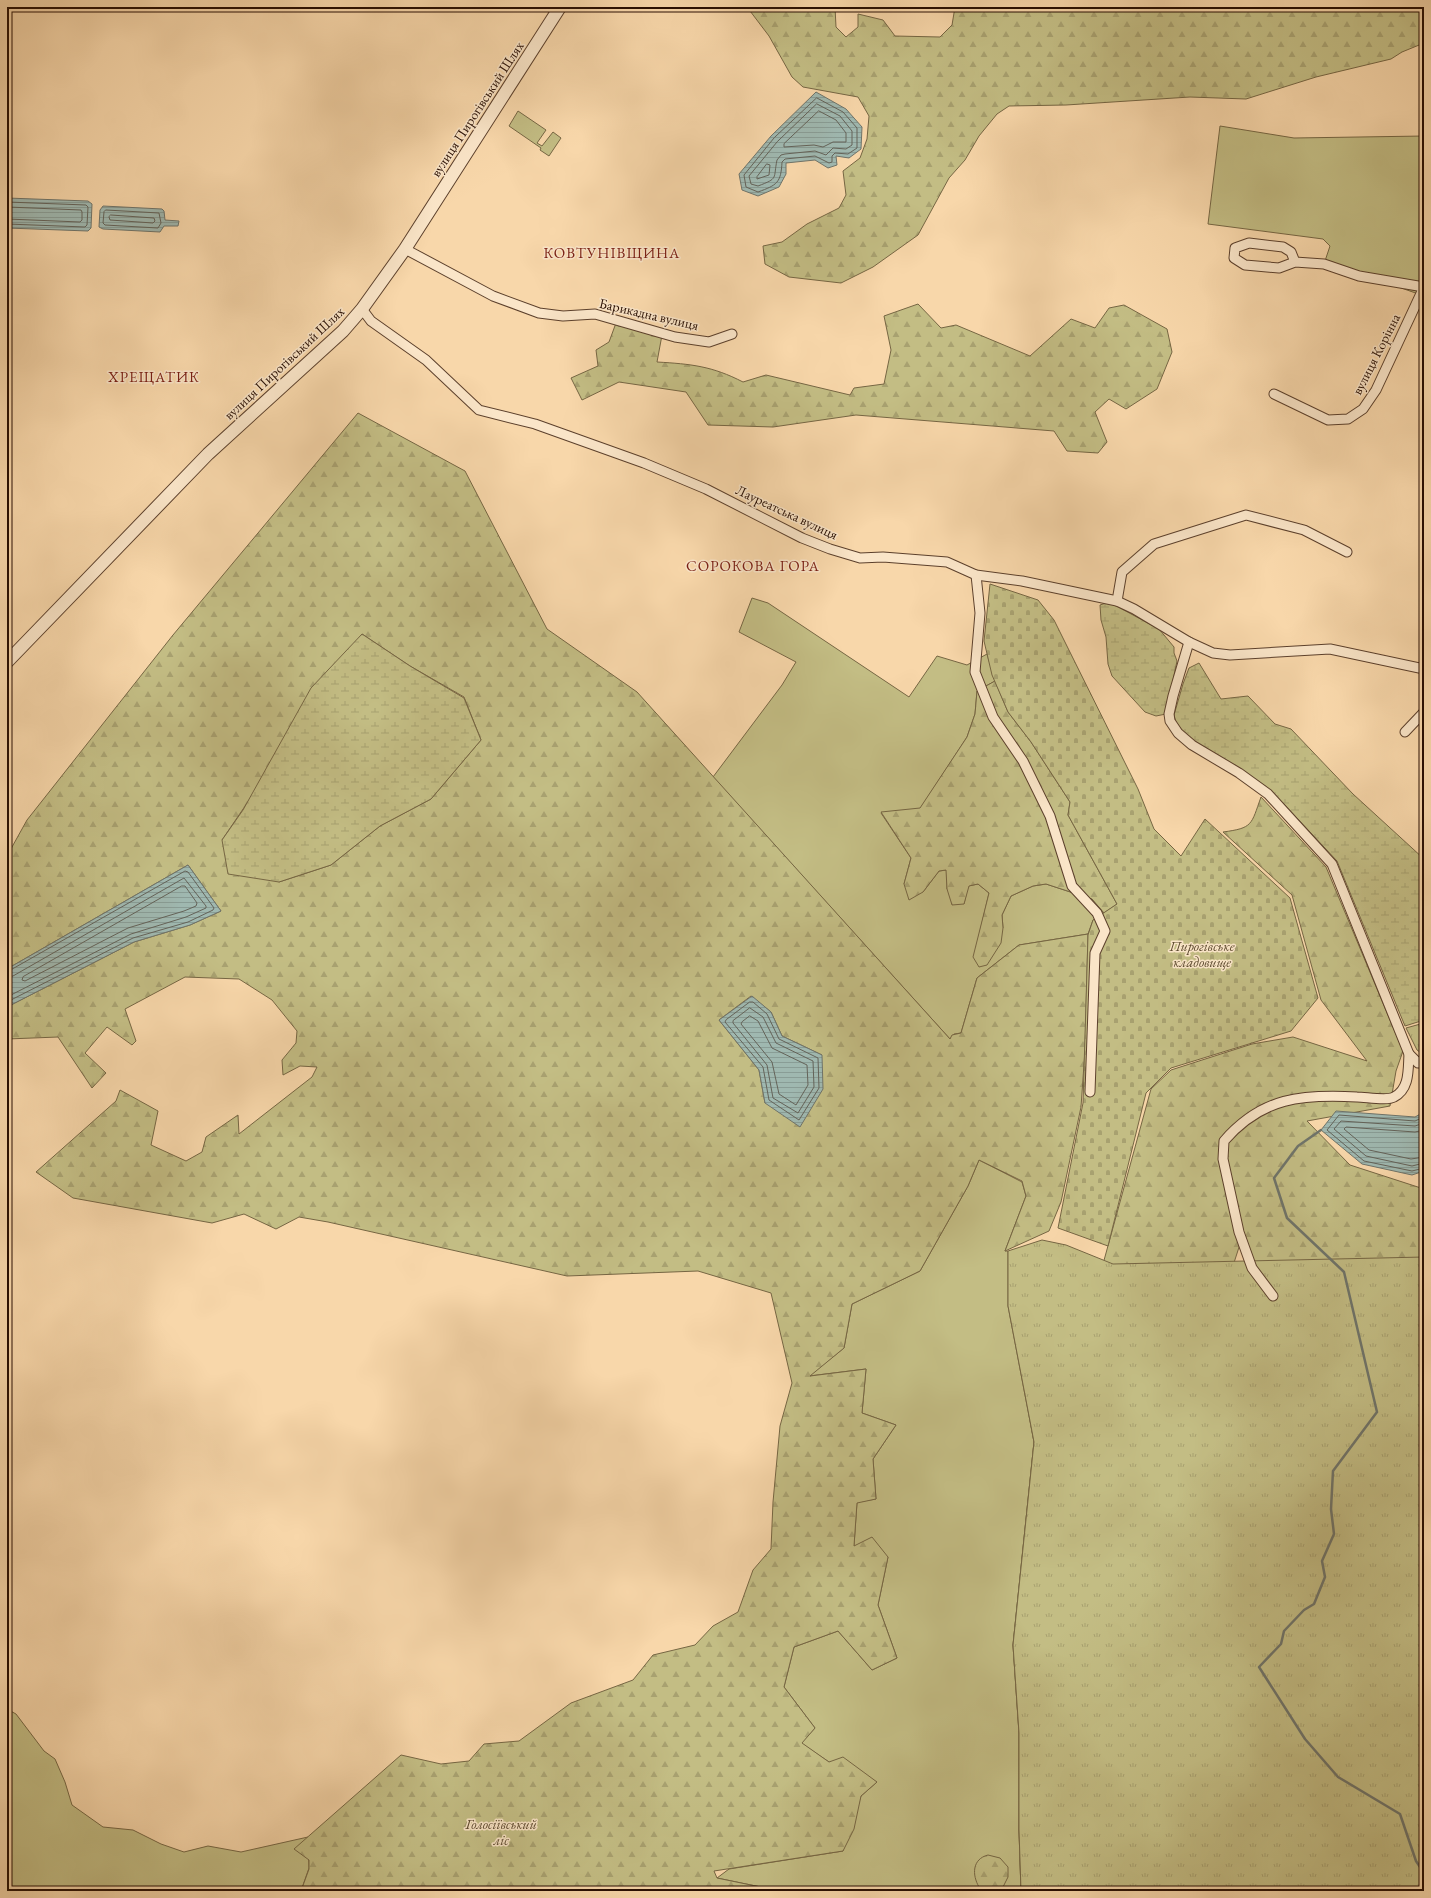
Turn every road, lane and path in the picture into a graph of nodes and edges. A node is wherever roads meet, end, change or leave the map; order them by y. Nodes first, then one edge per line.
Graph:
1 (560, 8) edge
2 (405, 249) junction
3 (1295, 262) junction
4 (1424, 289) edge
5 (362, 308) junction
6 (732, 334) dead end
7 (1274, 394) dead end
8 (1347, 552) dead end
9 (976, 575) junction
10 (1117, 601) junction
11 (1189, 642) junction
12 (7, 662) edge
13 (1424, 669) edge
14 (1424, 712) edge
15 (1405, 732) dead end
16 (1409, 1054) junction
17 (1421, 1062) edge
18 (1408, 1072) junction
19 (1090, 1092) dead end
20 (1274, 1296) dead end

1 - 2 street, вулиця Пирогівський Шлях
2 - 5 street, вулиця Пирогівський Шлях
2 - 6 street, Барикадна вулиця
3 - 3 street
3 - 4 street
4 - 7 street, вулиця Корінна
5 - 9 street, Лауреатська вулиця
5 - 12 street, вулиця Пирогівський Шлях
8 - 10 street
9 - 10 street, Лауреатська вулиця
9 - 19 street
10 - 11 street, Лауреатська вулиця
11 - 13 street, Лауреатська вулиця
11 - 16 street
14 - 15 street
16 - 17 street
16 - 18 street
17 - 18 street
18 - 20 street

